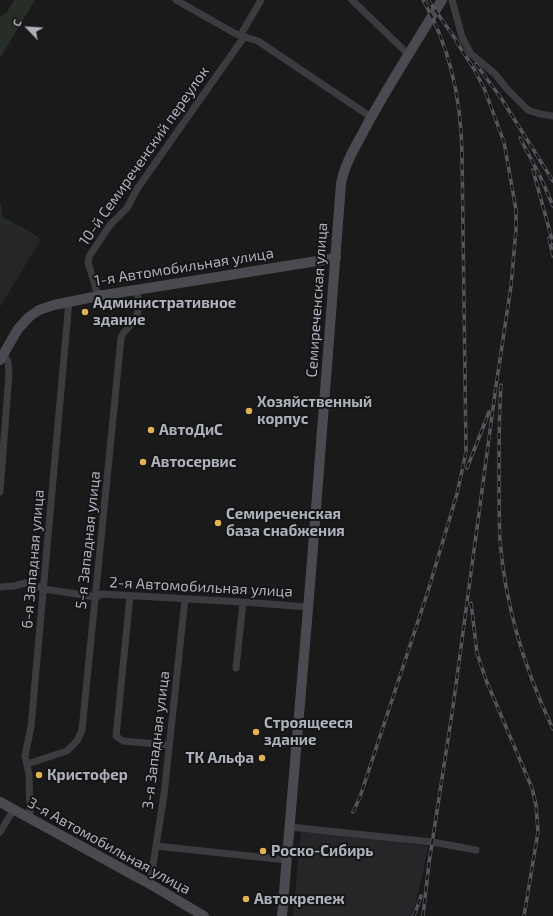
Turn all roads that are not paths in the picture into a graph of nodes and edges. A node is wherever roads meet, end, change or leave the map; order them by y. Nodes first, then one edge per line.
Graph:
1 (176, 0) edge
2 (261, 0) edge
3 (352, 0) edge
4 (442, 0) edge
5 (452, 0) edge
6 (242, 37) junction
7 (408, 54) junction
8 (553, 116) edge
9 (372, 117) junction
10 (336, 258) junction
11 (137, 290) junction
12 (98, 296) junction
13 (69, 301) junction
14 (2, 357) edge
15 (0, 492) edge
16 (0, 587) edge
17 (44, 589) junction
18 (130, 596) junction
19 (96, 597) junction
20 (185, 598) junction
21 (243, 602) junction
22 (308, 607) junction
23 (236, 668) dead end
24 (169, 745) junction
25 (27, 764) junction
26 (0, 802) edge
27 (14, 809) junction
28 (30, 818) junction
29 (290, 827) junction
30 (0, 832) edge
31 (156, 846) junction
32 (476, 850) dead end
33 (287, 860) junction
34 (150, 884) junction
35 (204, 916) edge
36 (282, 916) edge

1 - 6 street
2 - 6 street, 10-й Семиреченский переулок
3 - 7 street
4 - 7 main road, Семиреченская улица
5 - 8 street
6 - 9 street
6 - 12 street, 10-й Семиреченский переулок
7 - 9 main road, Семиреченская улица
9 - 10 main road, Семиреченская улица
10 - 11 main road, 1-я Автомобильная улица
10 - 22 main road, Семиреченская улица
11 - 12 main road, 1-я Автомобильная улица
11 - 19 street, 5-я Западная улица
12 - 13 main road, 1-я Автомобильная улица
13 - 14 main road, 1-я Автомобильная улица
13 - 17 street, 6-я Западная улица
14 - 15 street
16 - 17 street, 2-я Автомобильная улица
17 - 19 street, 2-я Автомобильная улица
17 - 25 street, 6-я Западная улица
18 - 19 street, 2-я Автомобильная улица
18 - 20 street, 2-я Автомобильная улица
18 - 24 street
19 - 25 street, 5-я Западная улица
20 - 21 street, 2-я Автомобильная улица
20 - 24 street, 3-я Западная улица
21 - 22 street, 2-я Автомобильная улица
21 - 23 street
22 - 29 main road, Семиреченская улица
24 - 31 street, 3-я Западная улица
25 - 28 street, 6-я Западная улица
26 - 27 main road, 3-я Автомобильная улица
27 - 28 main road, 3-я Автомобильная улица
27 - 30 street
28 - 34 main road, 3-я Автомобильная улица
29 - 32 street
29 - 33 main road, Семиреченская улица
31 - 33 street
31 - 34 street, 3-я Западная улица
33 - 36 main road, Семиреченская улица
34 - 35 main road, 3-я Автомобильная улица

